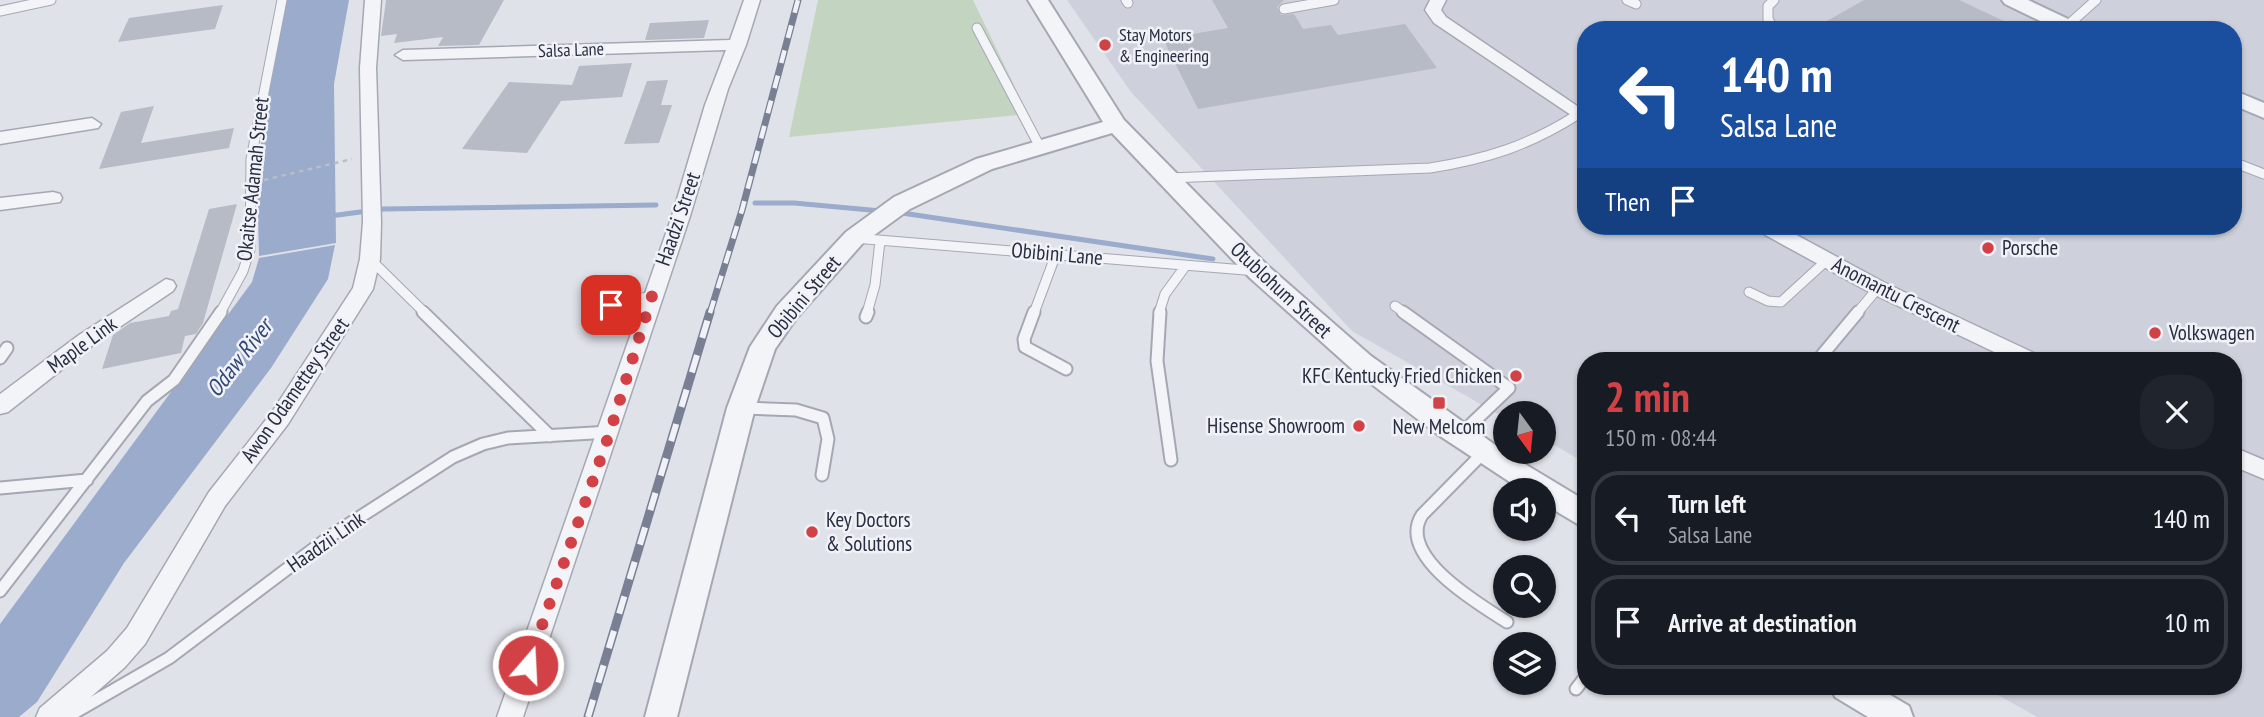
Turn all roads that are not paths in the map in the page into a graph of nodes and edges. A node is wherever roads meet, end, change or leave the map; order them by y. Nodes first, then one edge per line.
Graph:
1 (51, 0) edge
2 (282, 0) edge
3 (373, 0) edge
4 (752, 0) edge
5 (1038, 0) edge
6 (1334, 0) edge
7 (1438, 0) edge
8 (1774, 0) edge
9 (2012, 0) edge
10 (2096, 0) edge
11 (1284, 9) dead end
12 (0, 11) edge
13 (1769, 21) edge
14 (2051, 21) edge
15 (2067, 21) edge
16 (977, 28) dead end
17 (738, 45) junction
18 (404, 55) dead end
19 (2242, 102) edge
20 (2264, 111) edge
21 (1577, 114) edge
22 (1577, 119) edge
23 (92, 124) dead end
24 (1116, 125) junction
25 (0, 138) edge
26 (1040, 146) junction
27 (2242, 165) edge
28 (2264, 174) edge
29 (1166, 178) junction
30 (53, 198) dead end
31 (0, 204) edge
32 (1781, 235) edge
33 (867, 240) junction
34 (1056, 254) junction
35 (370, 259) junction
36 (1827, 260) junction
37 (1184, 268) junction
38 (1259, 272) junction
39 (166, 286) dead end
40 (1878, 288) junction
41 (1749, 292) dead end
42 (652, 296) junction
43 (1395, 306) dead end
44 (590, 309) dead end
45 (866, 317) dead end
46 (7, 348) dead end
47 (1825, 352) edge
48 (2012, 352) edge
49 (0, 358) edge
50 (1066, 369) dead end
51 (0, 406) edge
52 (741, 408) junction
53 (610, 432) junction
54 (1461, 434) junction
55 (550, 436) junction
56 (1485, 451) junction
57 (1171, 460) dead end
58 (2242, 460) edge
59 (2264, 470) edge
60 (822, 475) dead end
61 (87, 480) junction
62 (0, 488) edge
63 (1577, 511) edge
64 (0, 591) edge
65 (1507, 622) dead end
66 (1861, 695) edge
67 (49, 717) edge
68 (67, 717) edge
69 (510, 717) edge
70 (661, 717) edge
71 (1897, 717) edge

1 - 12 lane
2 - 61 lane, Okaitse Adamah Street
3 - 35 street, Awon Odamettey Street
4 - 17 street, Haadzi Street
5 - 24 street, Otublohum Street
6 - 11 lane
7 - 21 street
8 - 13 lane
9 - 14 street
10 - 15 lane
16 - 26 lane
17 - 18 street, Salsa Lane
17 - 42 street, Haadzi Street
19 - 20 street
22 - 29 lane
23 - 25 street
24 - 26 street, Obibini Street
24 - 29 street, Otublohum Street
26 - 33 street, Obibini Street
27 - 28 lane
29 - 38 street, Otublohum Street
30 - 31 street
32 - 36 street, Anomantu Crescent
33 - 34 lane, Obibini Lane
33 - 45 lane
33 - 52 street, Obibini Street
34 - 37 lane, Obibini Lane
34 - 50 lane
35 - 55 lane
35 - 67 street, Awon Odamettey Street
36 - 40 street, Anomantu Crescent
36 - 41 lane
37 - 38 lane, Obibini Lane
37 - 57 lane
38 - 54 street, Otublohum Street
39 - 51 street, Maple Link
40 - 47 lane
40 - 48 street, Anomantu Crescent
42 - 44 lane
42 - 53 street, Haadzi Street
43 - 54 lane
46 - 49 lane
52 - 60 lane
52 - 70 street, Obibini Street
53 - 55 lane, Haadzii Link
53 - 69 street, Haadzi Street
54 - 56 street, Otublohum Street
55 - 68 lane, Haadzii Link
56 - 63 street, Otublohum Street
56 - 65 lane
58 - 59 street
61 - 62 lane
61 - 64 lane, Okaitse Adamah Street
66 - 71 street

